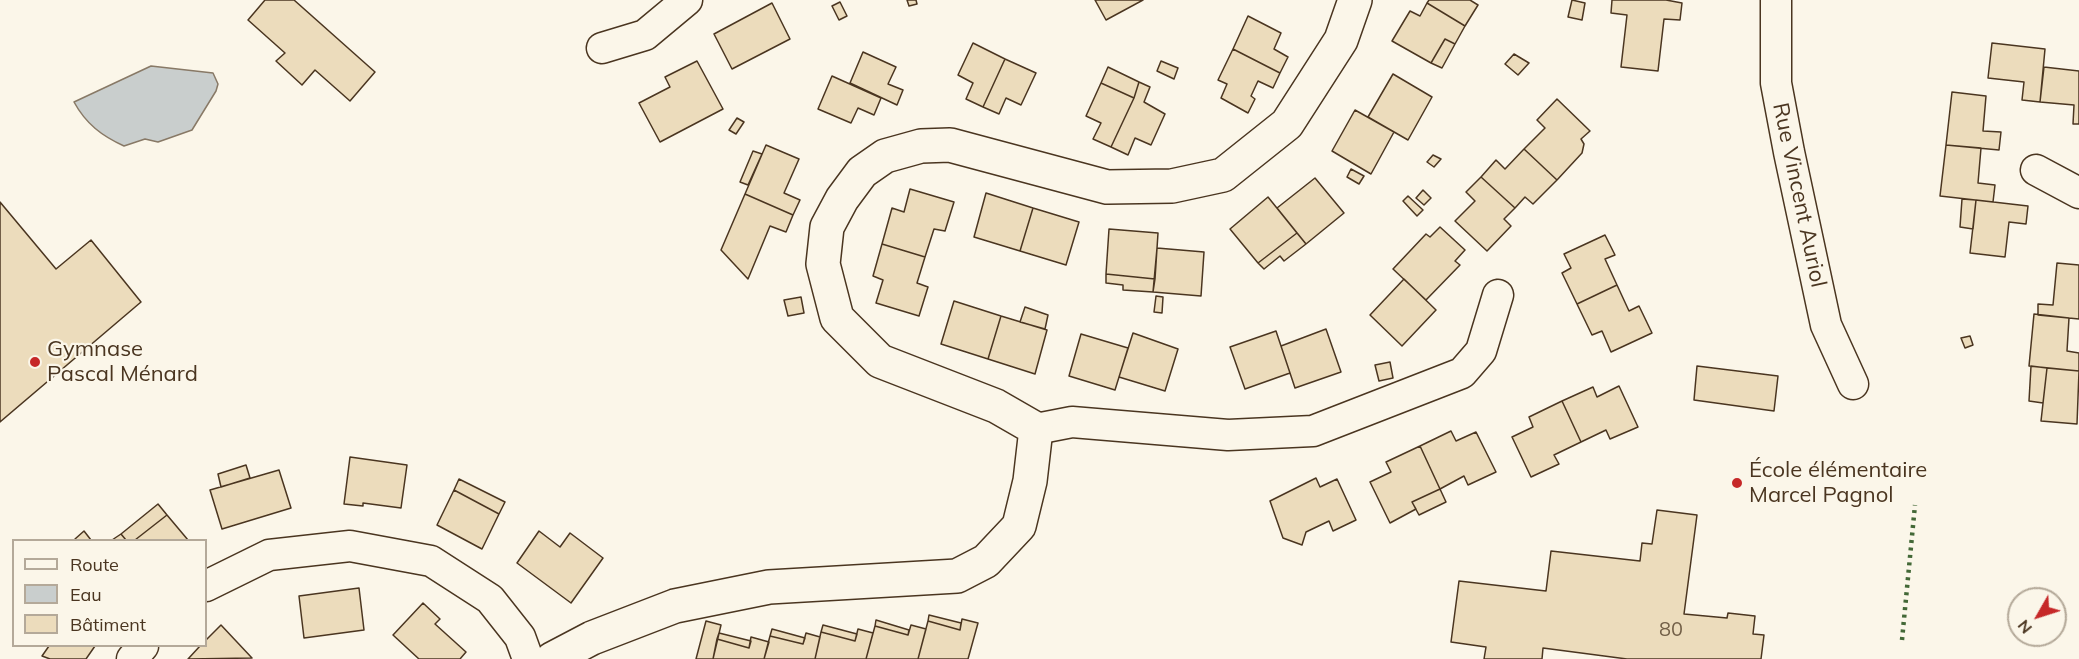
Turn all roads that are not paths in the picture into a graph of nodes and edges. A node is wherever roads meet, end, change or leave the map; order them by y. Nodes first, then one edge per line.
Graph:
1 (687, 0) edge
2 (1355, 0) edge
3 (1776, 0) edge
4 (602, 48) dead end
5 (2036, 170) dead end
6 (2079, 193) edge
7 (1498, 295) dead end
8 (1853, 384) dead end
9 (1036, 429) junction
10 (207, 586) edge
11 (141, 647) edge
12 (132, 659) edge
13 (528, 659) edge
14 (552, 659) edge

1 - 4 street
2 - 9 street
3 - 8 street, Rue Vincent Auriol
5 - 6 street
7 - 9 street
9 - 14 street
10 - 13 street
11 - 12 street

